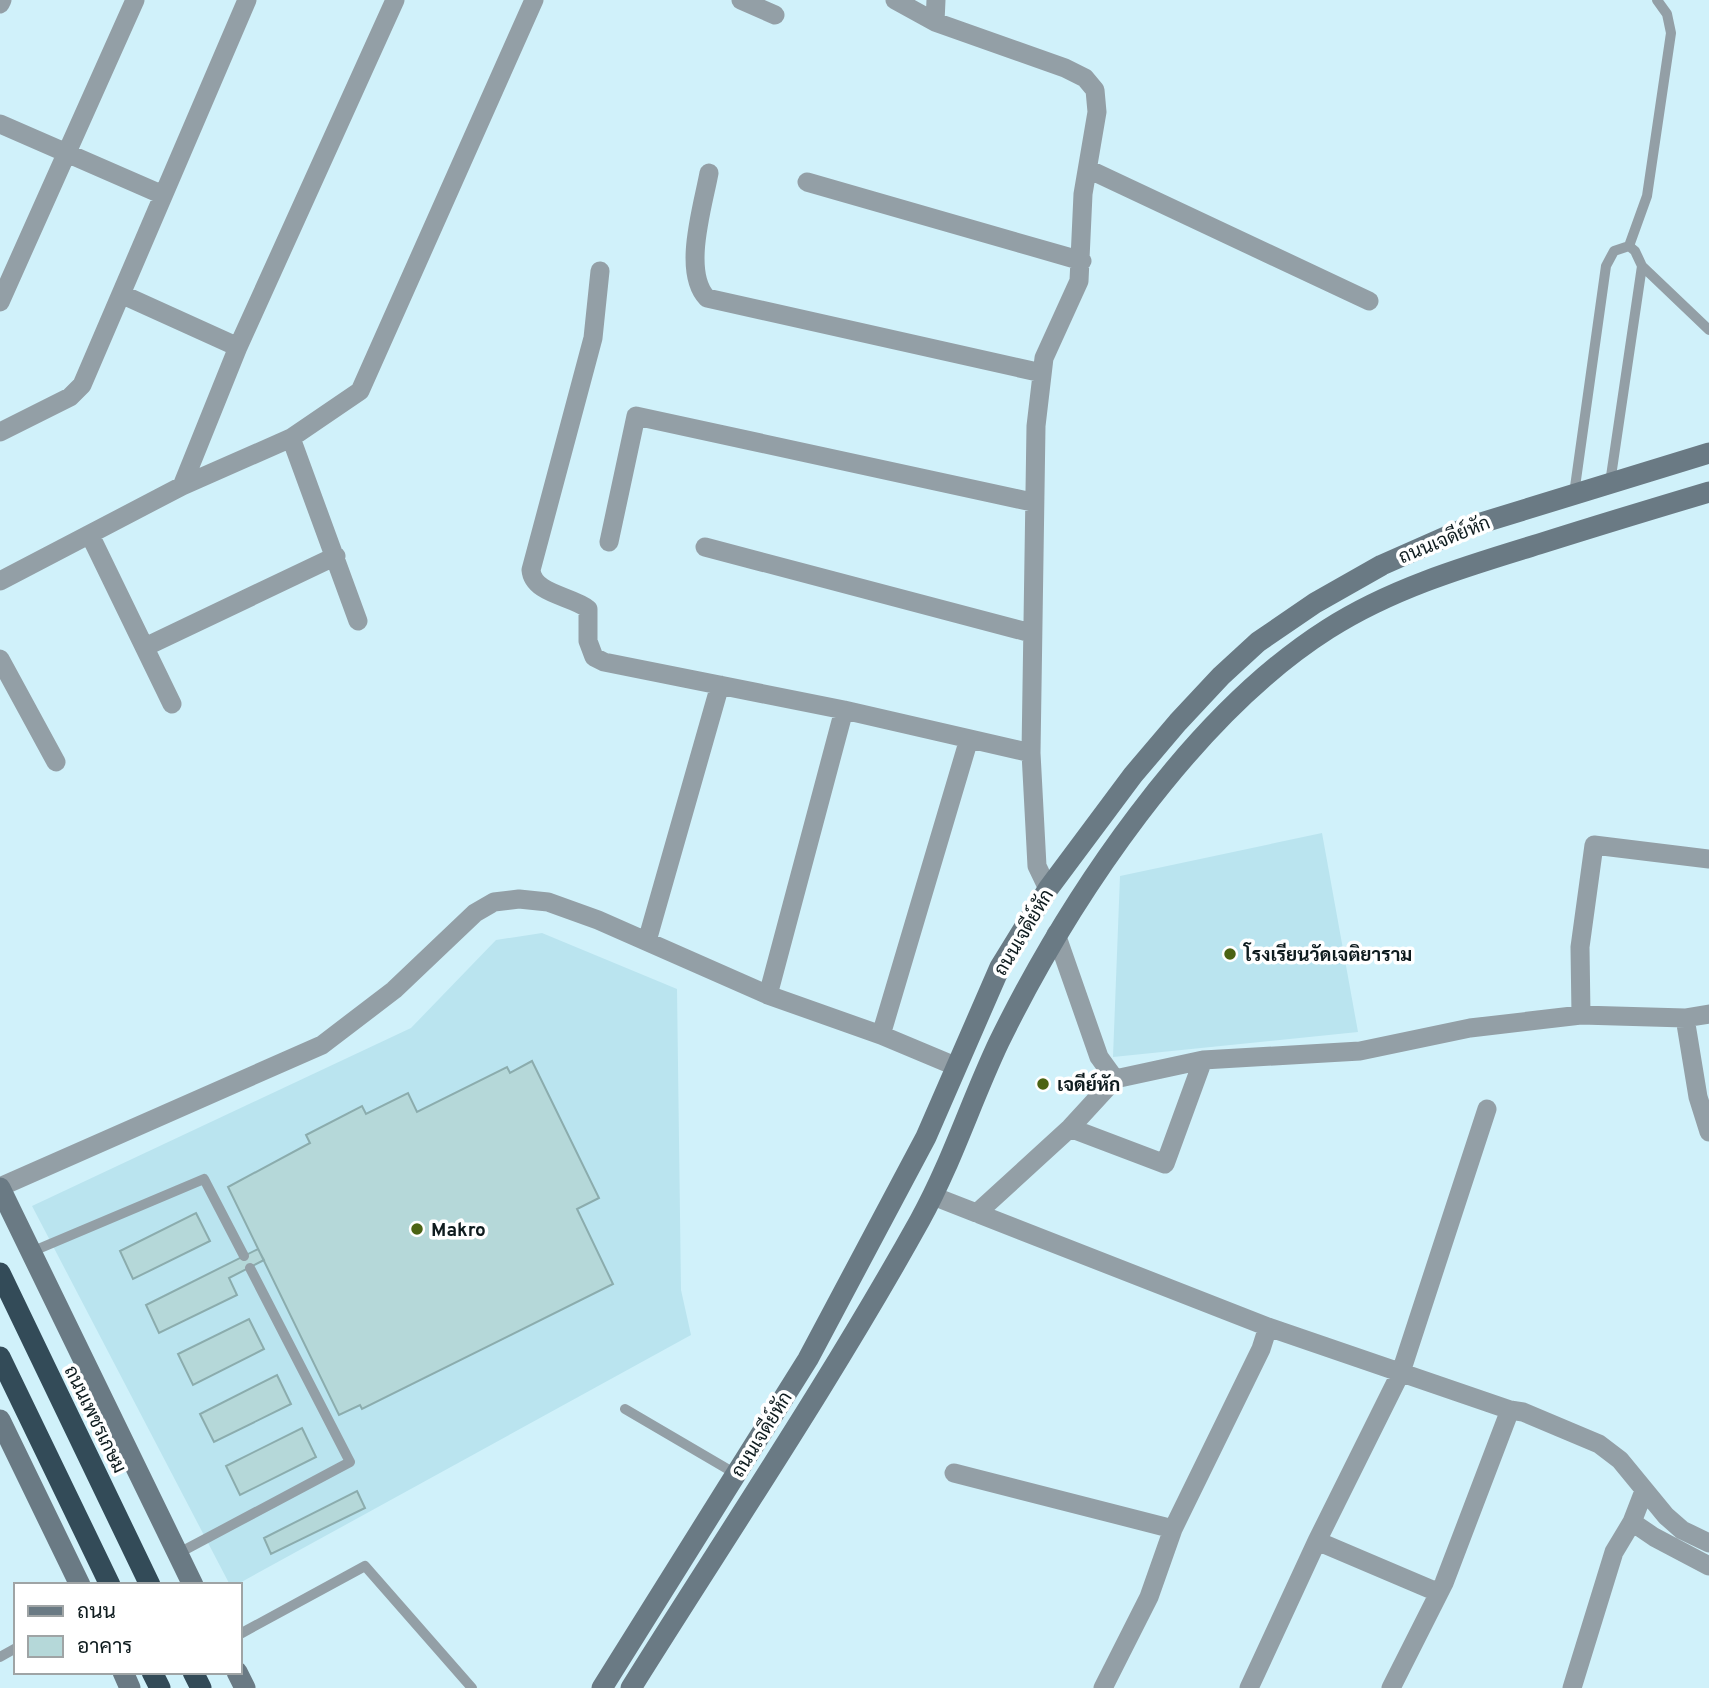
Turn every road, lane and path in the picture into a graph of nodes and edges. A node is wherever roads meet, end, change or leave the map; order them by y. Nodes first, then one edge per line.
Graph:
1 (135, 0) edge
2 (247, 0) edge
3 (395, 0) edge
4 (534, 0) edge
5 (741, 0) edge
6 (895, 0) edge
7 (936, 0) edge
8 (1657, 0) edge
9 (775, 15) dead end
10 (935, 22) junction
11 (0, 124) edge
12 (67, 152) junction
13 (1088, 169) junction
14 (709, 173) dead end
15 (807, 182) dead end
16 (163, 195) junction
17 (1629, 246) junction
18 (1082, 261) junction
19 (1642, 266) junction
20 (600, 271) dead end
21 (121, 294) junction
22 (0, 302) edge
23 (1369, 302) dead end
24 (1709, 330) edge
25 (238, 347) junction
26 (1042, 373) junction
27 (0, 432) edge
28 (291, 438) junction
29 (1709, 453) edge
30 (1609, 483) junction
31 (182, 486) junction
32 (1709, 492) edge
33 (1574, 494) junction
34 (1032, 502) junction
35 (90, 535) junction
36 (609, 542) dead end
37 (705, 547) dead end
38 (335, 556) junction
39 (0, 581) edge
40 (358, 621) dead end
41 (1031, 633) junction
42 (145, 647) junction
43 (0, 659) edge
44 (720, 685) junction
45 (172, 704) dead end
46 (844, 710) junction
47 (969, 739) junction
48 (1031, 753) junction
49 (56, 762) dead end
50 (1709, 859) edge
51 (1048, 889) junction
52 (1056, 934) junction
53 (647, 941) junction
54 (768, 995) junction
55 (1581, 1014) junction
56 (1709, 1014) edge
57 (1685, 1018) junction
58 (881, 1035) junction
59 (1203, 1059) junction
60 (954, 1066) junction
61 (1115, 1079) junction
62 (1488, 1109) dead end
63 (1070, 1128) junction
64 (1709, 1132) edge
65 (0, 1188) edge
66 (933, 1196) junction
67 (977, 1213) junction
68 (31, 1252) junction
69 (244, 1256) dead end
70 (250, 1268) dead end
71 (0, 1273) edge
72 (1268, 1327) junction
73 (0, 1357) edge
74 (1401, 1372) junction
75 (625, 1409) dead end
76 (1510, 1410) junction
77 (0, 1420) edge
78 (954, 1473) dead end
79 (736, 1474) junction
80 (1644, 1491) junction
81 (1632, 1522) junction
82 (1173, 1529) junction
83 (1317, 1541) junction
84 (1709, 1543) edge
85 (177, 1554) junction
86 (1709, 1566) edge
87 (79, 1583) edge
88 (109, 1583) edge
89 (149, 1583) edge
90 (192, 1583) edge
91 (1437, 1592) junction
92 (242, 1633) edge
93 (472, 1688) edge
94 (602, 1688) edge
95 (631, 1688) edge
96 (1103, 1688) edge
97 (1249, 1688) edge
98 (1391, 1688) edge
99 (1572, 1688) edge

1 - 12 street
2 - 16 street
3 - 25 street
4 - 28 street
5 - 9 street
6 - 10 street
7 - 10 street
8 - 17 lane
10 - 13 street
11 - 12 street
12 - 16 street
12 - 22 street
13 - 18 street
13 - 23 street
14 - 26 street
15 - 18 street
16 - 21 street
17 - 19 lane
17 - 33 lane
18 - 26 street
19 - 24 lane
19 - 30 lane
20 - 44 street
21 - 25 street
21 - 27 street
25 - 31 street
26 - 34 street
28 - 31 street
28 - 38 street
29 - 30 main road, ถนนเจดีย์หัก
30 - 33 main road, ถนนเจดีย์หัก
31 - 35 street
32 - 52 main road, ถนนเจดีย์หัก
33 - 51 main road, ถนนเจดีย์หัก
34 - 36 street
34 - 41 street
35 - 39 street
35 - 42 street
37 - 41 street
38 - 40 street
38 - 42 street
41 - 48 street
42 - 45 street
43 - 49 street
44 - 46 street
44 - 53 street
46 - 47 street
46 - 54 street
47 - 48 street
47 - 58 street
48 - 51 street
50 - 55 street
51 - 60 main road, ถนนเจดีย์หัก
52 - 61 street
52 - 66 main road, ถนนเจดีย์หัก
53 - 54 street
53 - 65 street
54 - 58 street
55 - 57 street
55 - 59 street
56 - 57 street
57 - 64 street
58 - 60 street
59 - 61 street
59 - 63 street
60 - 79 main road, ถนนเจดีย์หัก
61 - 63 street
62 - 74 street
63 - 67 street
65 - 68 main road
66 - 67 street
66 - 95 main road, ถนนเจดีย์หัก
67 - 72 street
68 - 69 lane
68 - 85 main road
70 - 85 lane
71 - 89 highway, ถนนเพชรเกษม
72 - 74 street
72 - 82 street
73 - 88 highway
74 - 76 street
74 - 83 street
75 - 79 lane
76 - 80 street
76 - 91 street
77 - 87 main road
78 - 82 street
79 - 94 main road, ถนนเจดีย์หัก
80 - 81 street
80 - 84 street
81 - 86 street
81 - 99 street
82 - 96 street
83 - 91 street
83 - 97 street
85 - 90 main road
91 - 98 street
92 - 93 lane

